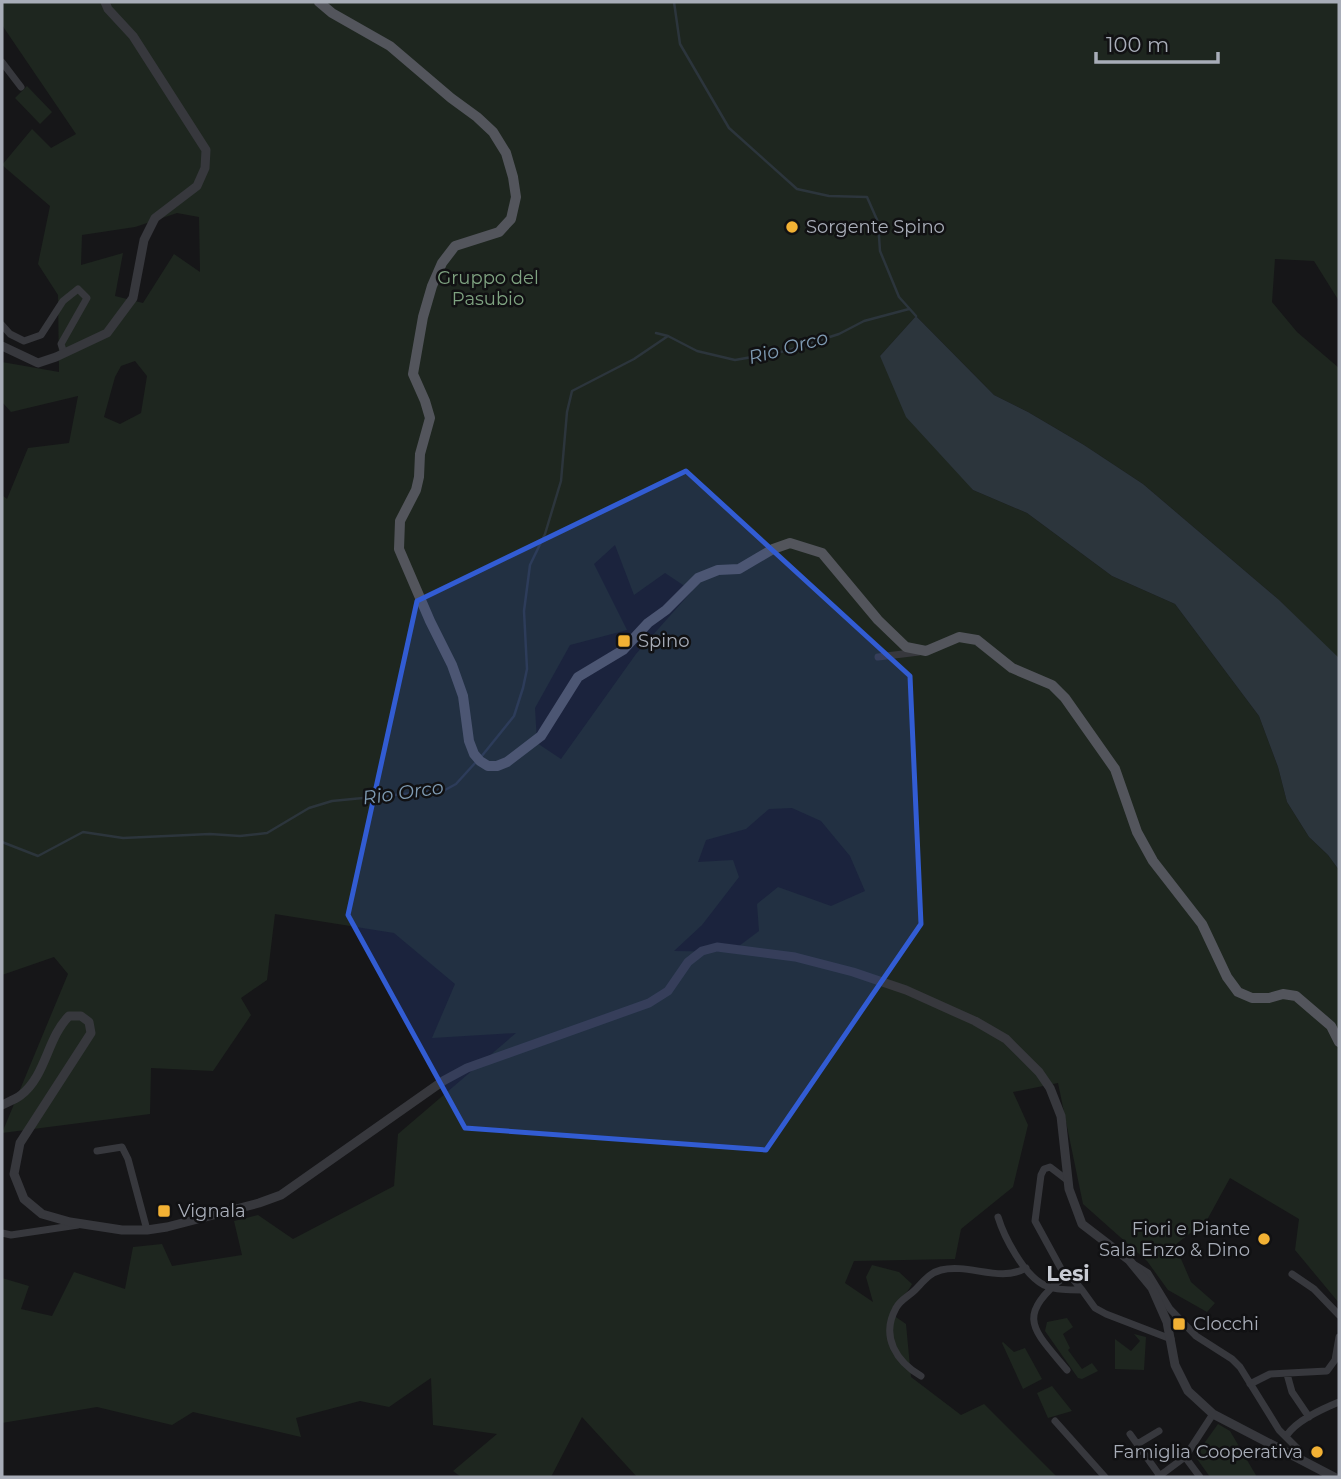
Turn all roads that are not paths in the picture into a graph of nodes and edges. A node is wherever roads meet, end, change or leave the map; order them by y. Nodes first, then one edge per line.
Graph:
1 (106, 2) edge
2 (319, 2) edge
3 (2, 62) edge
4 (21, 87) dead end
5 (2, 326) edge
6 (2, 346) edge
7 (64, 354) junction
8 (926, 651) junction
9 (878, 657) dead end
10 (1339, 1042) edge
11 (2, 1105) edge
12 (97, 1151) dead end
13 (1067, 1180) junction
14 (998, 1217) dead end
15 (82, 1225) junction
16 (146, 1230) junction
17 (2, 1233) edge
18 (1129, 1260) junction
19 (1026, 1268) junction
20 (1292, 1274) dead end
21 (1065, 1276) junction
22 (1052, 1287) junction
23 (1082, 1290) junction
24 (1339, 1315) edge
25 (1339, 1337) edge
26 (1171, 1339) junction
27 (1067, 1370) dead end
28 (1287, 1374) junction
29 (921, 1376) dead end
30 (1251, 1384) junction
31 (1339, 1402) edge
32 (1213, 1414) junction
33 (1309, 1417) junction
34 (1055, 1421) dead end
35 (1159, 1431) dead end
36 (1130, 1434) dead end
37 (1287, 1435) junction
38 (1139, 1443) junction
39 (1295, 1455) junction
40 (1185, 1457) junction
41 (1162, 1476) edge
42 (1105, 1477) edge
43 (1200, 1477) edge
44 (1334, 1477) edge

1 - 7 street
2 - 8 main road
3 - 4 street
5 - 7 street
6 - 7 street
8 - 9 street
8 - 10 main road
11 - 15 street
12 - 16 street
13 - 16 street
13 - 18 street
13 - 21 street
14 - 19 street
15 - 16 street
15 - 17 street
18 - 26 street
18 - 30 street
19 - 22 street
19 - 29 street
20 - 24 street
21 - 22 street
21 - 23 street
22 - 23 street
22 - 27 street
23 - 26 street
25 - 28 street
26 - 32 street
28 - 30 street
28 - 33 street
30 - 37 street
31 - 33 street
32 - 39 street
32 - 40 street
33 - 37 street
34 - 42 street
35 - 38 street
36 - 38 street
37 - 39 street
38 - 41 street
39 - 44 street
40 - 41 street
40 - 43 street

